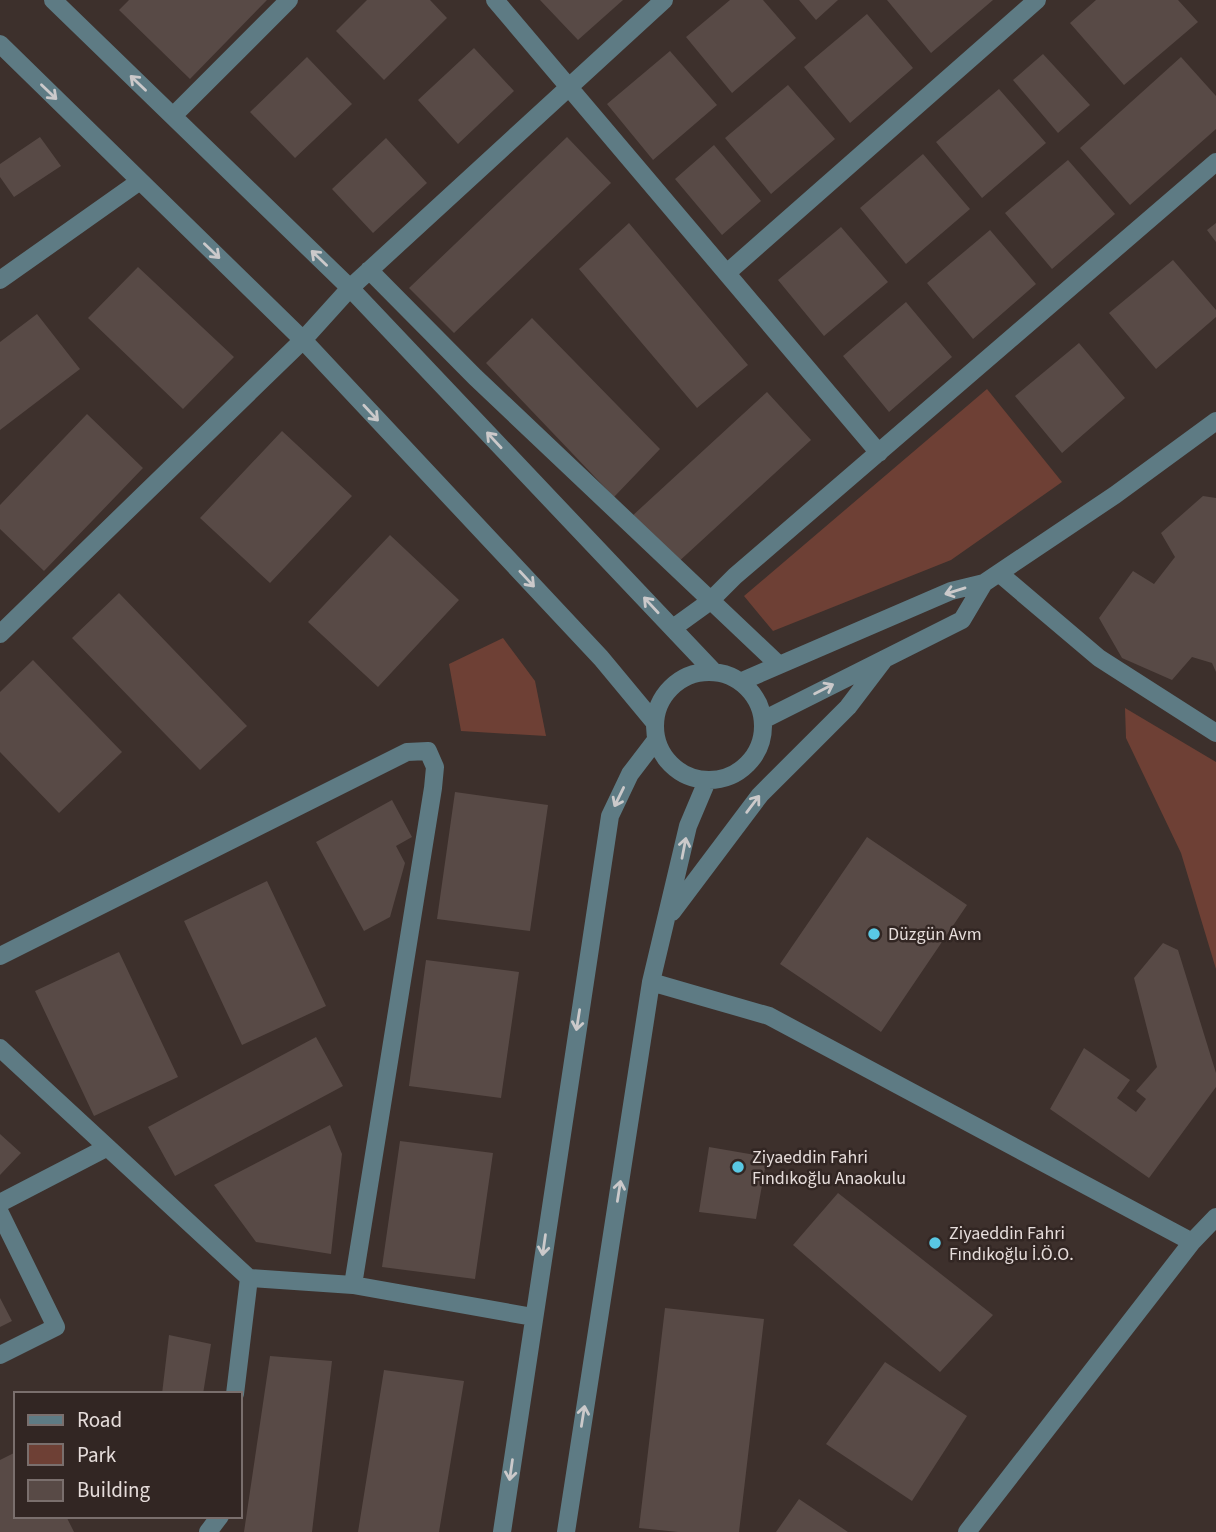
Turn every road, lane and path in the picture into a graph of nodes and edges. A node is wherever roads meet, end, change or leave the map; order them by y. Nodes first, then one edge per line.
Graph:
1 (53, 0) edge
2 (289, 0) edge
3 (495, 0) edge
4 (664, 0) edge
5 (1037, 0) edge
6 (0, 44) edge
7 (569, 87) junction
8 (173, 116) junction
9 (1216, 162) edge
10 (141, 181) junction
11 (369, 270) junction
12 (727, 272) junction
13 (0, 279) edge
14 (350, 288) junction
15 (303, 340) junction
16 (1216, 421) edge
17 (879, 453) junction
18 (1000, 573) junction
19 (984, 583) junction
20 (709, 602) junction
21 (673, 628) junction
22 (0, 634) edge
23 (885, 657) junction
24 (779, 666) junction
25 (715, 672) junction
26 (740, 682) junction
27 (763, 720) junction
28 (656, 732) junction
29 (1216, 733) edge
30 (708, 781) junction
31 (668, 918) junction
32 (0, 956) edge
33 (652, 982) junction
34 (0, 1048) edge
35 (106, 1148) junction
36 (0, 1203) edge
37 (0, 1213) edge
38 (1216, 1217) edge
39 (1192, 1242) junction
40 (249, 1278) junction
41 (353, 1284) junction
42 (533, 1317) junction
43 (0, 1355) edge
44 (235, 1392) edge
45 (502, 1532) edge
46 (566, 1532) edge
47 (968, 1532) edge

8 -> 1 street
2 - 8 street
3 - 7 street
4 - 7 street
5 - 12 street
6 -> 10 street
7 - 11 street
7 - 12 street
14 -> 8 street
9 - 17 street
10 - 13 street
10 -> 15 street
11 - 14 street
11 - 20 street
12 - 17 street
14 - 15 street
21 -> 14 street
15 - 22 street
15 -> 28 street
16 - 18 street
17 - 20 street
18 - 19 street
18 - 29 street
19 - 23 street
19 -> 24 street
20 - 21 street
20 - 24 street
21 - 25 street
27 -> 23 street
31 -> 23 street
24 - 26 street
25 - 26 street
25 - 28 street
26 - 27 street
27 - 30 street
28 - 30 street
28 -> 42 street
31 -> 30 street
31 - 33 street
32 - 41 street
33 - 39 street
46 -> 33 street
34 - 35 street
35 - 36 street
35 - 40 street
37 - 43 street
38 - 39 street
39 - 47 street
40 - 41 street
40 - 44 street
41 - 42 street
42 -> 45 street

